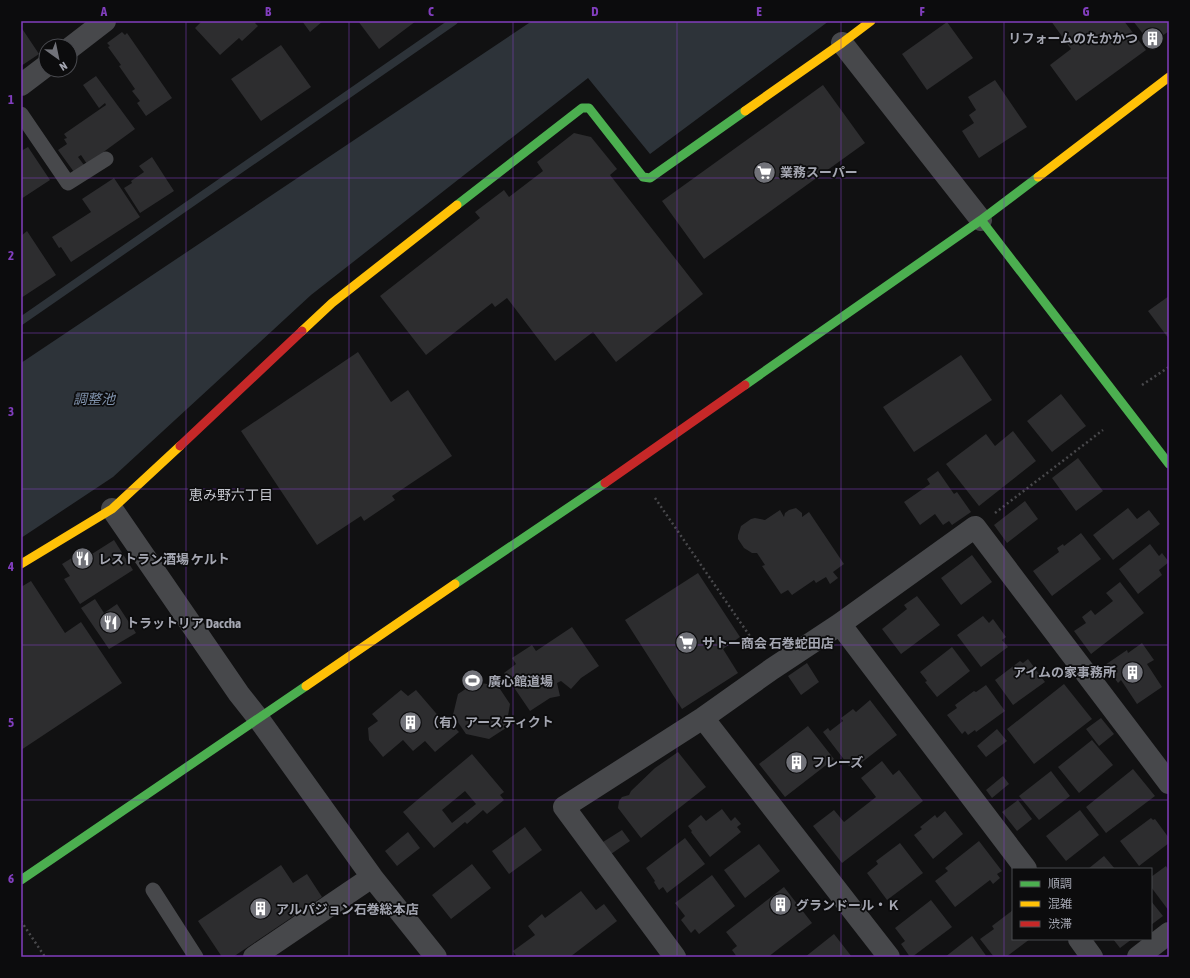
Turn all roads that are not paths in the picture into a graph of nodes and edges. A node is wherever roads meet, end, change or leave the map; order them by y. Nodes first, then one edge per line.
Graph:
1 (105, 21) edge
2 (871, 21) edge
3 (78, 42) edge
4 (842, 43) junction
5 (38, 72) edge
6 (1169, 77) edge
7 (21, 85) edge
8 (21, 114) edge
9 (106, 159) dead end
10 (981, 220) junction
11 (1169, 464) edge
12 (112, 509) junction
13 (21, 564) edge
14 (840, 624) junction
15 (258, 718) junction
16 (703, 718) junction
17 (1169, 783) edge
18 (1025, 868) edge
19 (372, 877) junction
20 (21, 880) edge
21 (153, 890) dead end
22 (1169, 933) edge
23 (1080, 940) edge
24 (196, 957) edge
25 (254, 957) edge
26 (436, 957) edge
27 (675, 957) edge
28 (889, 957) edge
29 (1092, 957) edge
30 (1138, 957) edge

1 - 3 street
2 - 4 street
4 - 10 street
4 - 12 street
5 - 7 street
6 - 10 street
8 - 9 lane
10 - 11 street
10 - 15 street
12 - 13 street
12 - 15 street
14 - 16 street
14 - 17 street
14 - 18 street
15 - 19 street
15 - 20 street
16 - 27 street
16 - 28 street
19 - 25 street
19 - 26 street
21 - 24 lane
22 - 30 street
23 - 29 street

